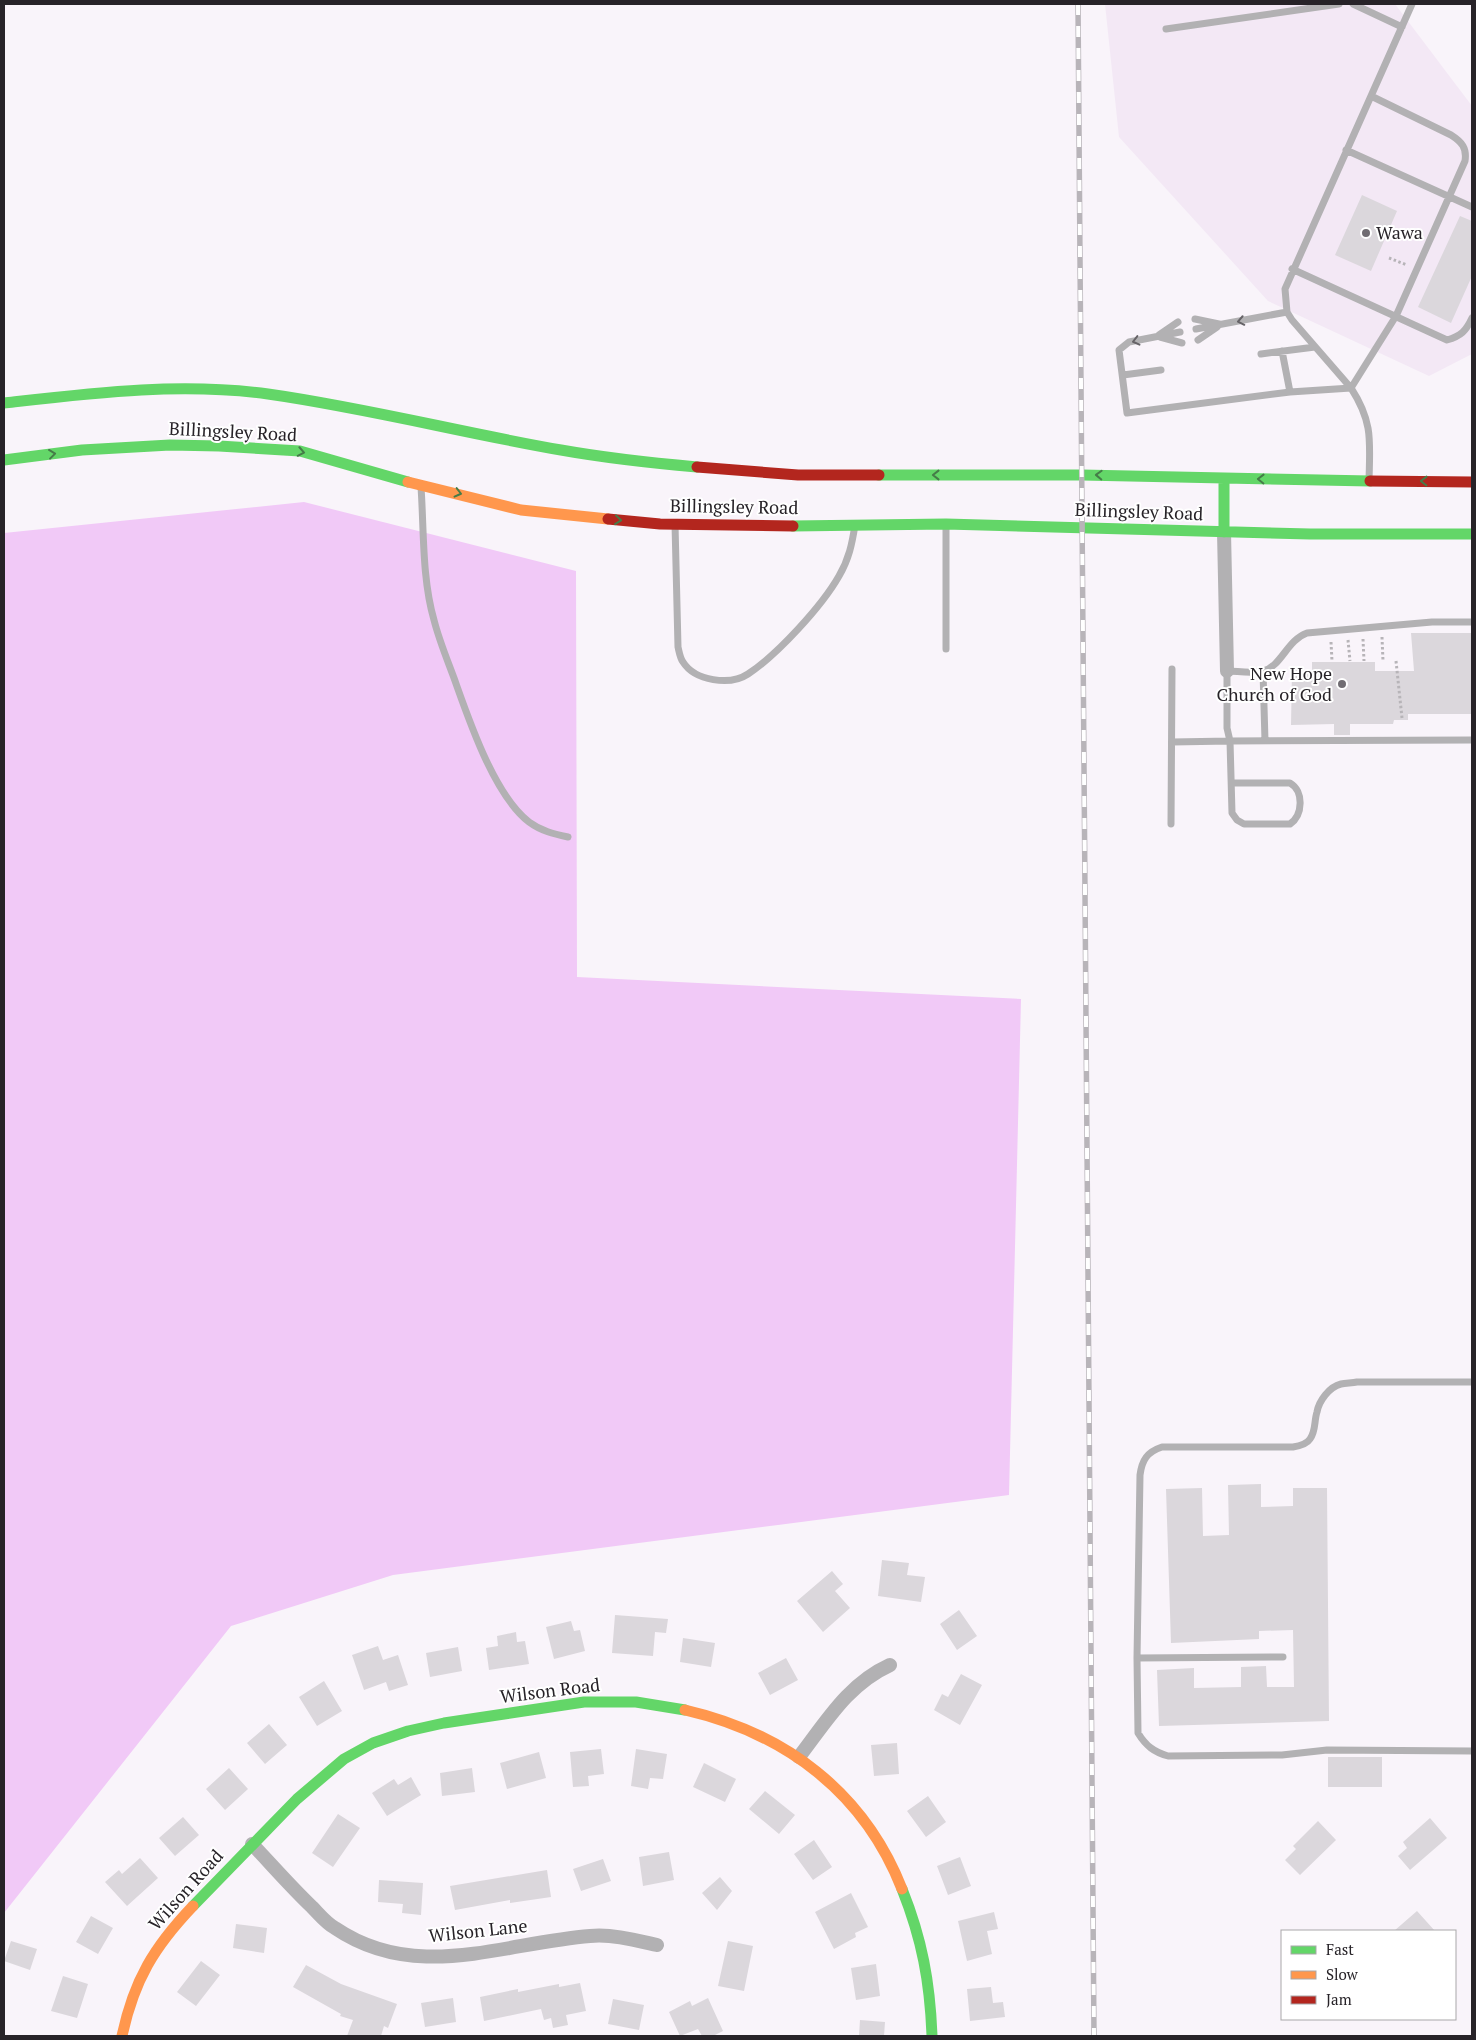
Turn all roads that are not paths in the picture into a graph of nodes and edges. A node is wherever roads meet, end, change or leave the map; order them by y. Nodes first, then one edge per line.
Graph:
1 (1339, 4) edge
2 (1354, 4) edge
3 (1412, 4) edge
4 (1402, 27) junction
5 (1166, 29) dead end
6 (1371, 96) junction
7 (1346, 150) junction
8 (1450, 197) junction
9 (1472, 207) edge
10 (1292, 270) junction
11 (1287, 312) junction
12 (1396, 316) junction
13 (1195, 318) dead end
14 (1472, 318) edge
15 (1178, 322) dead end
16 (1222, 324) junction
17 (1196, 329) dead end
18 (1180, 332) dead end
19 (1157, 337) junction
20 (1198, 340) dead end
21 (1182, 343) dead end
22 (1316, 347) junction
23 (1282, 351) junction
24 (1261, 354) dead end
25 (1161, 370) dead end
26 (1122, 375) junction
27 (1351, 388) junction
28 (1290, 392) junction
29 (4, 403) edge
30 (4, 460) edge
31 (1224, 478) junction
32 (1369, 481) junction
33 (1472, 482) edge
34 (421, 484) junction
35 (675, 524) junction
36 (856, 524) junction
37 (946, 524) junction
38 (1224, 532) junction
39 (1472, 534) edge
40 (1472, 622) edge
41 (946, 649) dead end
42 (1172, 669) dead end
43 (1227, 671) junction
44 (1263, 671) junction
45 (1472, 740) edge
46 (1230, 741) junction
47 (1265, 741) junction
48 (1172, 742) junction
49 (1232, 783) junction
50 (1171, 824) dead end
51 (568, 837) dead end
52 (1472, 1382) edge
53 (1283, 1656) dead end
54 (1137, 1658) junction
55 (890, 1665) dead end
56 (1472, 1751) edge
57 (799, 1757) junction
58 (252, 1844) junction
59 (658, 1945) dead end
60 (122, 2036) edge
61 (932, 2036) edge

1 - 5 lane
2 - 4 lane
3 - 4 lane
4 - 6 lane
6 - 7 lane
6 - 8 lane
7 - 8 lane
7 - 10 lane
8 - 9 lane
8 - 12 lane
10 - 11 lane
10 - 12 lane
11 -> 16 lane
11 - 22 lane
12 - 14 lane
12 - 27 lane
13 - 16 lane
15 - 19 lane
16 - 17 lane
16 - 20 lane
18 - 19 lane
19 - 21 lane
19 -> 26 lane
22 - 23 lane
22 - 27 lane
23 - 24 lane
23 - 28 lane
25 - 26 lane
26 - 28 lane
27 - 28 lane
27 - 32 lane
31 -> 29 main road, Billingsley Road
30 -> 34 main road, Billingsley Road
32 -> 31 main road, Billingsley Road
31 - 38 main road
33 -> 32 main road, Billingsley Road
34 -> 35 main road, Billingsley Road
34 - 51 lane
35 - 36 main road, Billingsley Road
35 - 36 lane
36 - 37 main road, Billingsley Road
37 - 38 main road, Billingsley Road
37 - 41 lane
38 - 39 main road, Billingsley Road
38 - 43 street
40 - 44 lane
42 - 48 lane
43 - 44 lane
43 - 46 lane
44 - 47 lane
45 - 47 lane
46 - 47 lane
46 - 48 lane
46 - 49 lane
48 - 50 lane
49 - 49 lane
52 - 54 lane
53 - 54 lane
54 - 56 lane
55 - 57 street
57 - 58 main road, Wilson Road
57 - 61 main road, Wilson Road
58 - 59 street, Wilson Lane
58 - 60 main road, Wilson Road

